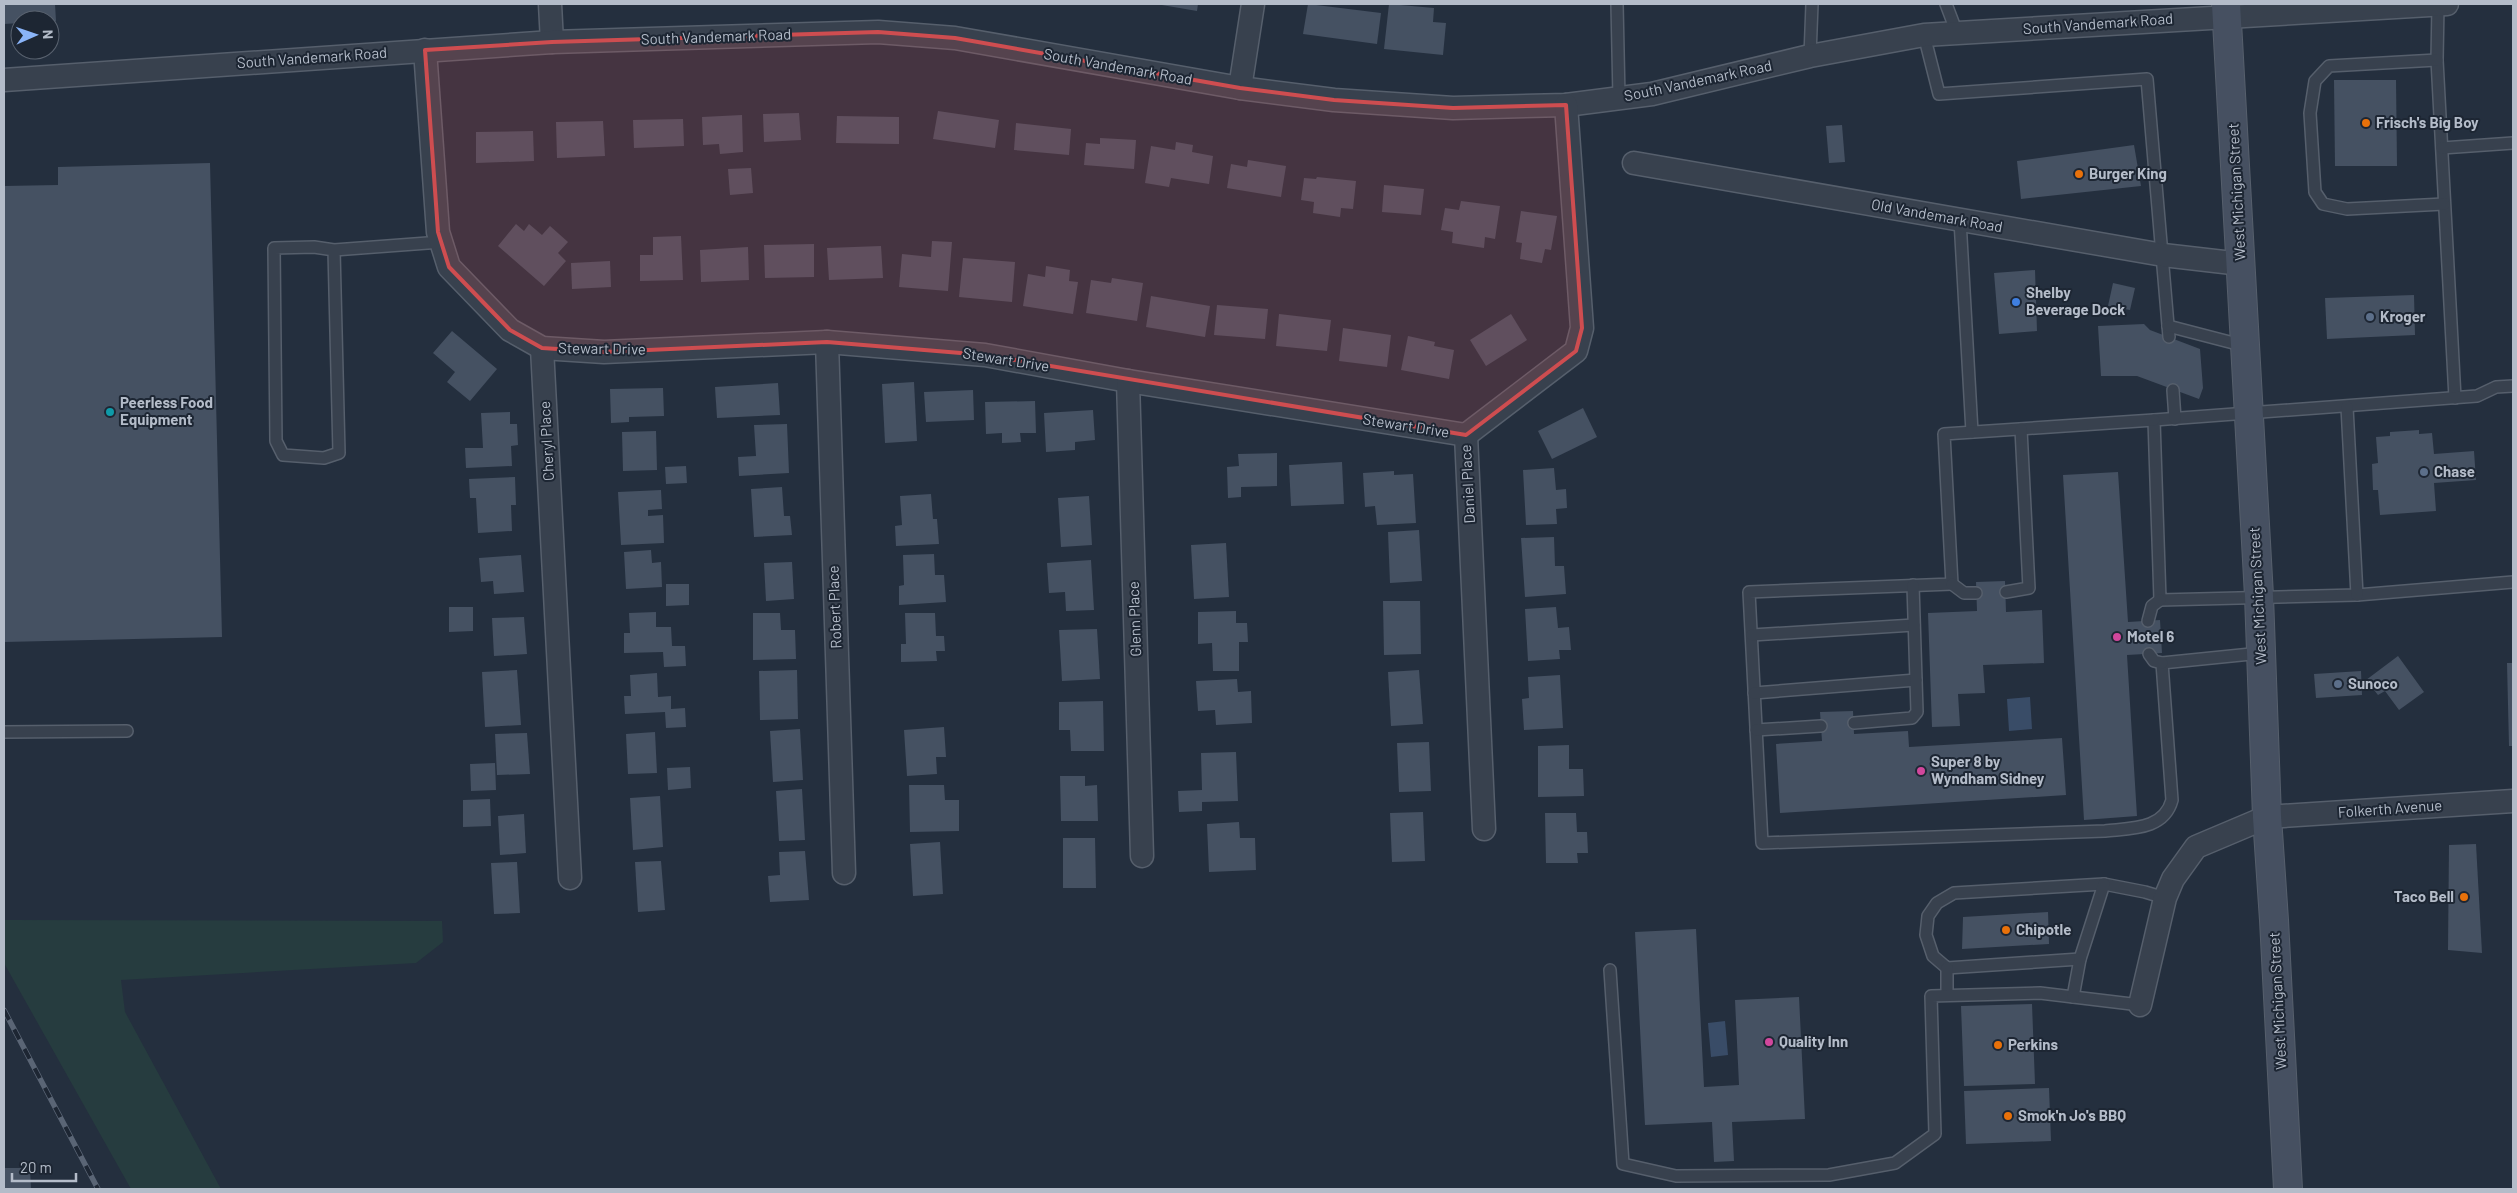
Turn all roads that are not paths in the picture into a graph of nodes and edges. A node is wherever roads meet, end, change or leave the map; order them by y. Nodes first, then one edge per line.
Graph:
1 (550, 4) edge
2 (1253, 4) edge
3 (1617, 4) edge
4 (1812, 4) edge
5 (1946, 4) edge
6 (2443, 4) edge
7 (2394, 5) edge
8 (2226, 10) edge
9 (1957, 33) junction
10 (1924, 35) junction
11 (552, 42) junction
12 (425, 50) junction
13 (1810, 56) junction
14 (2437, 60) junction
15 (4, 80) edge
16 (1240, 88) junction
17 (1619, 98) junction
18 (1566, 105) junction
19 (2513, 143) edge
20 (2442, 148) junction
21 (1634, 163) dead end
22 (2444, 204) junction
23 (1960, 220) junction
24 (441, 242) junction
25 (334, 250) junction
26 (2163, 255) junction
27 (2241, 264) junction
28 (827, 342) junction
29 (2244, 346) junction
30 (542, 348) junction
31 (1128, 381) junction
32 (2513, 386) edge
33 (2172, 390) dead end
34 (2455, 398) junction
35 (2348, 407) junction
36 (2248, 414) junction
37 (2174, 419) junction
38 (2154, 420) junction
39 (2021, 429) junction
40 (1972, 432) junction
41 (1466, 435) junction
42 (2513, 582) edge
43 (1952, 584) junction
44 (1913, 585) junction
45 (2006, 592) dead end
46 (1976, 593) dead end
47 (2357, 594) junction
48 (2259, 596) junction
49 (2160, 600) junction
50 (2148, 621) dead end
51 (1914, 626) junction
52 (1752, 635) junction
53 (2261, 653) junction
54 (2149, 654) dead end
55 (2162, 663) junction
56 (1916, 680) junction
57 (1754, 693) junction
58 (1854, 724) dead end
59 (1821, 726) dead end
60 (1756, 730) junction
61 (127, 731) dead end
62 (4, 732) edge
63 (2513, 801) edge
64 (2267, 817) junction
65 (1484, 829) dead end
66 (1142, 856) dead end
67 (844, 872) dead end
68 (570, 878) dead end
69 (2104, 884) junction
70 (2165, 898) junction
71 (2080, 959) junction
72 (1947, 968) junction
73 (1610, 970) dead end
74 (1947, 996) junction
75 (2073, 997) junction
76 (2140, 1005) joint
77 (2288, 1189) edge

1 - 11 street
2 - 16 street
3 - 17 lane
4 - 13 lane
5 - 9 lane
6 - 7 street, South Vandemark Road
6 - 14 lane
7 - 8 street, South Vandemark Road
8 - 9 street, South Vandemark Road
8 - 27 main road, West Michigan Street
9 - 10 street, South Vandemark Road
10 - 13 street, South Vandemark Road
10 - 26 lane
11 - 12 street, South Vandemark Road
11 - 16 street, South Vandemark Road
12 - 15 street, South Vandemark Road
12 - 24 street
13 - 17 street, South Vandemark Road
14 - 20 lane
14 - 22 lane
16 - 18 street, South Vandemark Road
17 - 18 street, South Vandemark Road
18 - 41 street, Daniel Place
19 - 20 lane
20 - 22 lane
21 - 23 street, Old Vandemark Road
22 - 34 lane
23 - 26 street, Old Vandemark Road
23 - 40 lane
24 - 25 lane
24 - 30 street
25 - 25 lane
26 - 27 street, Old Vandemark Road
26 - 29 lane
27 - 29 main road, West Michigan Street
28 - 30 street, Stewart Drive
28 - 31 street, Stewart Drive
28 - 67 street, Robert Place
29 - 36 main road, West Michigan Street
30 - 68 street, Cheryl Place
31 - 41 street, Stewart Drive
31 - 66 street, Glenn Place
32 - 34 lane
33 - 37 lane
34 - 35 lane
35 - 36 lane
35 - 47 lane
36 - 37 lane
36 - 48 main road, West Michigan Street
37 - 38 lane
38 - 39 lane
38 - 49 lane
39 - 40 lane
39 - 45 lane
40 - 43 lane
41 - 65 street, Daniel Place
42 - 47 lane
43 - 44 lane
43 - 46 lane
44 - 51 lane
44 - 52 lane
47 - 48 lane
48 - 49 lane
48 - 53 main road, West Michigan Street
49 - 50 lane
51 - 52 lane
51 - 56 lane
52 - 57 lane
53 - 55 lane
53 - 64 main road, West Michigan Street
54 - 55 lane
55 - 60 lane
56 - 57 lane
56 - 58 lane
57 - 60 lane
59 - 60 lane
61 - 62 lane
63 - 64 street, Folkerth Avenue
64 - 70 street, Folkerth Avenue
64 - 77 main road, West Michigan Street
69 - 70 lane
69 - 71 lane
69 - 72 lane
70 - 76 street, Folkerth Avenue
71 - 72 lane
71 - 75 lane
72 - 74 lane
73 - 74 lane
74 - 75 lane
75 - 76 lane

